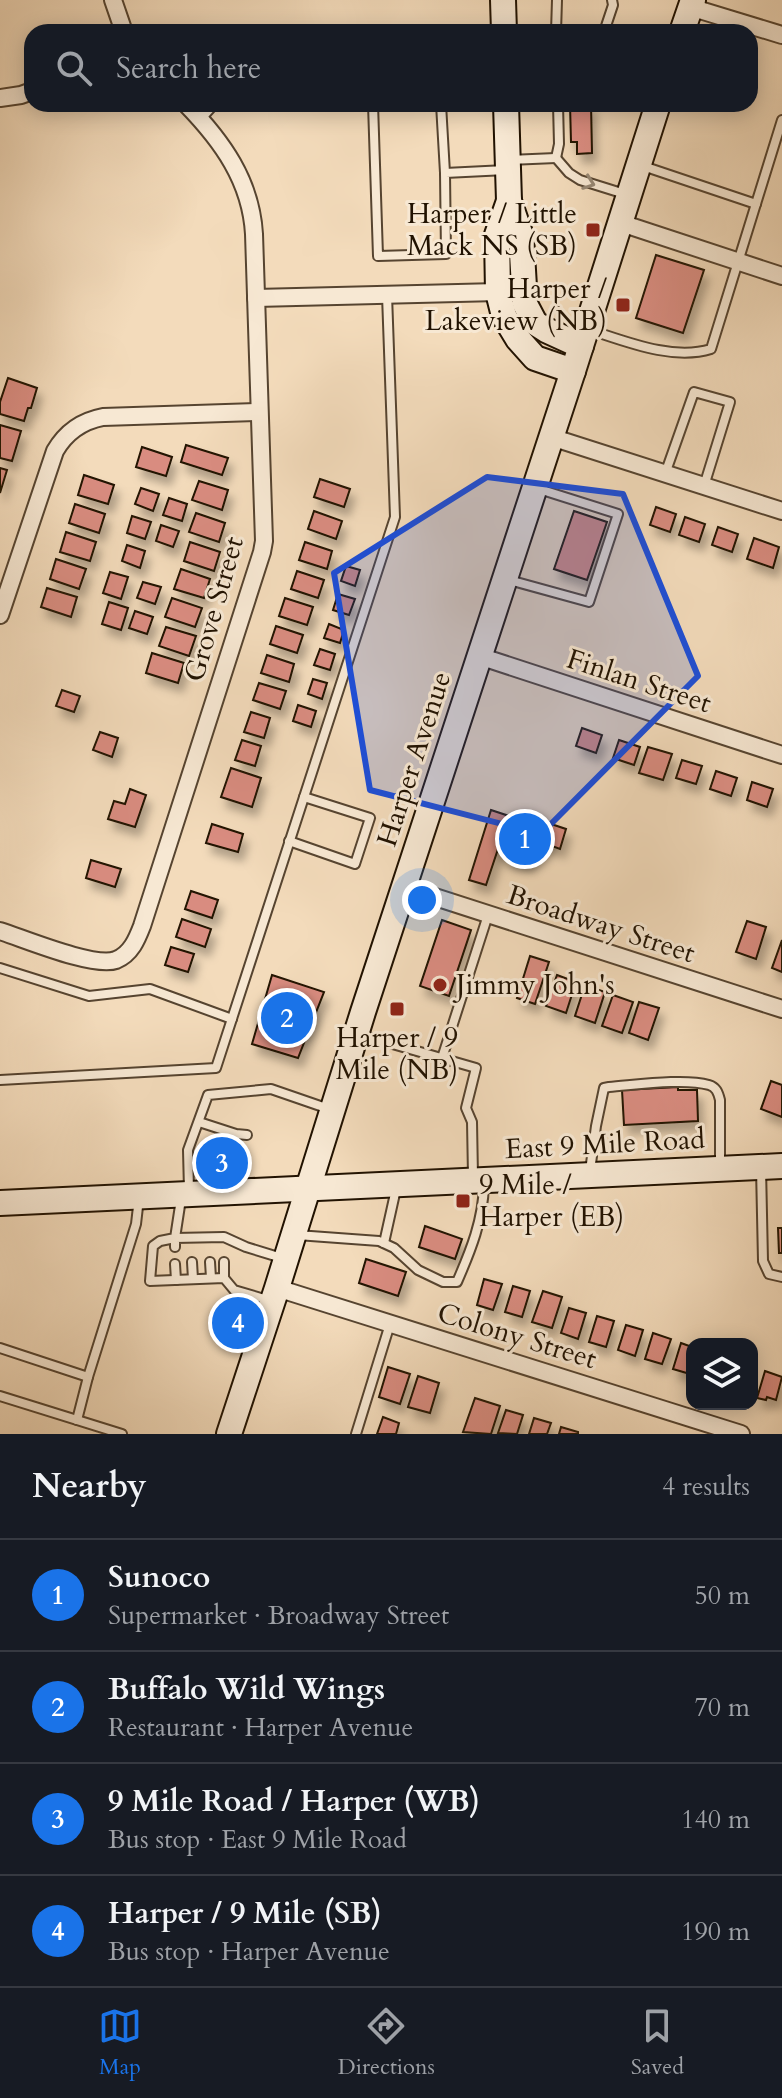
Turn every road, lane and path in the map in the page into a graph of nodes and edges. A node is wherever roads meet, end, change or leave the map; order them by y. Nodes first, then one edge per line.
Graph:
1 (113, 0) edge
2 (503, 0) edge
3 (557, 0) edge
4 (612, 0) edge
5 (692, 3) edge
6 (121, 24) edge
7 (504, 24) edge
8 (556, 24) edge
9 (607, 24) edge
10 (685, 24) edge
11 (751, 24) edge
12 (758, 26) edge
13 (782, 35) edge
14 (24, 94) edge
15 (0, 98) edge
16 (201, 112) edge
17 (373, 112) edge
18 (441, 112) edge
19 (506, 112) edge
20 (558, 112) edge
21 (655, 112) edge
22 (782, 120) edge
23 (556, 158) junction
24 (639, 164) junction
25 (508, 165) junction
26 (445, 173) junction
27 (629, 196) junction
28 (509, 201) junction
29 (756, 204) junction
30 (621, 223) junction
31 (737, 262) junction
32 (782, 276) edge
33 (498, 292) junction
34 (387, 295) junction
35 (256, 298) junction
36 (584, 338) junction
37 (573, 371) junction
38 (259, 412) junction
39 (551, 437) junction
40 (665, 474) junction
41 (704, 486) junction
42 (534, 487) junction
43 (782, 511) edge
44 (504, 579) junction
45 (0, 615) edge
46 (479, 656) junction
47 (782, 755) edge
48 (304, 797) junction
49 (289, 841) junction
50 (404, 887) junction
51 (488, 915) junction
52 (0, 931) edge
53 (0, 968) edge
54 (782, 1009) edge
55 (232, 1019) junction
56 (356, 1034) junction
57 (442, 1058) junction
58 (0, 1080) edge
59 (332, 1110) junction
60 (199, 1122) junction
61 (247, 1135) dead end
62 (772, 1167) edge
63 (720, 1169) junction
64 (589, 1175) junction
65 (479, 1180) junction
66 (397, 1184) junction
67 (308, 1188) junction
68 (185, 1194) junction
69 (139, 1196) junction
70 (0, 1203) edge
71 (294, 1235) junction
72 (175, 1243) junction
73 (384, 1243) junction
74 (286, 1260) junction
75 (192, 1262) dead end
76 (210, 1262) dead end
77 (224, 1262) dead end
78 (175, 1264) dead end
79 (782, 1277) edge
80 (211, 1278) junction
81 (224, 1278) junction
82 (193, 1279) junction
83 (176, 1280) junction
84 (275, 1295) junction
85 (390, 1324) junction
86 (0, 1348) edge
87 (88, 1377) junction
88 (0, 1396) edge
89 (77, 1420) junction
90 (122, 1434) edge
91 (229, 1434) edge
92 (356, 1434) edge
93 (741, 1434) edge

1 - 6 street
2 - 7 main road
3 - 8 lane
4 - 9 lane
5 - 10 main road
5 - 11 street
12 - 13 street
14 - 15 street
16 - 35 street, Grove Street
17 - 26 lane
18 - 26 lane
19 - 25 main road
20 - 23 lane
21 - 24 main road, Harper Avenue
22 - 29 lane
23 - 25 lane
23 -> 27 lane
24 - 27 main road, Harper Avenue
24 - 29 lane
25 - 26 lane
25 - 28 main road
27 - 30 main road, Harper Avenue
28 - 33 main road
28 - 36 main road
29 - 31 lane
30 - 31 street
30 - 36 main road, Harper Avenue
31 - 32 street
31 - 36 lane
33 - 34 street
33 - 37 main road
34 - 35 street
34 - 48 lane
35 - 38 street, Grove Street
36 - 37 main road, Harper Avenue
37 - 39 main road, Harper Avenue
38 - 45 street
38 - 52 street, Grove Street
39 - 40 street
39 - 42 main road, Harper Avenue
40 - 41 street
40 - 41 lane
41 - 43 street
42 - 44 main road, Harper Avenue
42 - 44 lane
44 - 46 main road, Harper Avenue
46 - 47 street, Finlan Street
46 - 50 main road, Harper Avenue
48 - 49 lane
48 - 49 lane
49 - 55 lane
50 - 51 street, Broadway Street
50 - 56 main road, Harper Avenue
51 - 54 street, Broadway Street
51 - 57 lane
53 - 55 lane
55 - 58 lane
56 - 57 lane
56 - 59 main road, Harper Avenue
57 - 65 lane
59 - 60 lane
59 - 67 main road, Harper Avenue
60 - 61 lane
60 - 68 lane
62 - 63 main road, East 9 Mile Road
62 - 79 lane
63 - 64 main road, East 9 Mile Road
63 - 64 lane
64 - 65 main road, East 9 Mile Road
65 - 66 main road, East 9 Mile Road
65 - 73 lane
66 - 67 main road, East 9 Mile Road
66 - 73 lane
67 - 68 main road, East 9 Mile Road
67 - 71 main road, Harper Avenue
68 - 69 main road, East 9 Mile Road
68 - 72 lane
69 - 70 main road, East 9 Mile Road
69 - 87 lane
71 - 73 lane
71 - 74 main road, Harper Avenue
72 - 74 lane
72 - 83 lane
74 - 84 main road, Harper Avenue
75 - 82 lane
76 - 80 lane
77 - 81 lane
78 - 83 lane
80 - 81 lane
80 - 82 lane
81 - 84 lane
82 - 83 lane
84 - 85 street, Colony Street
84 - 91 main road, Harper Avenue
85 - 92 lane
85 - 93 street, Colony Street
86 - 87 lane
87 - 89 lane
88 - 89 lane
89 - 90 lane

